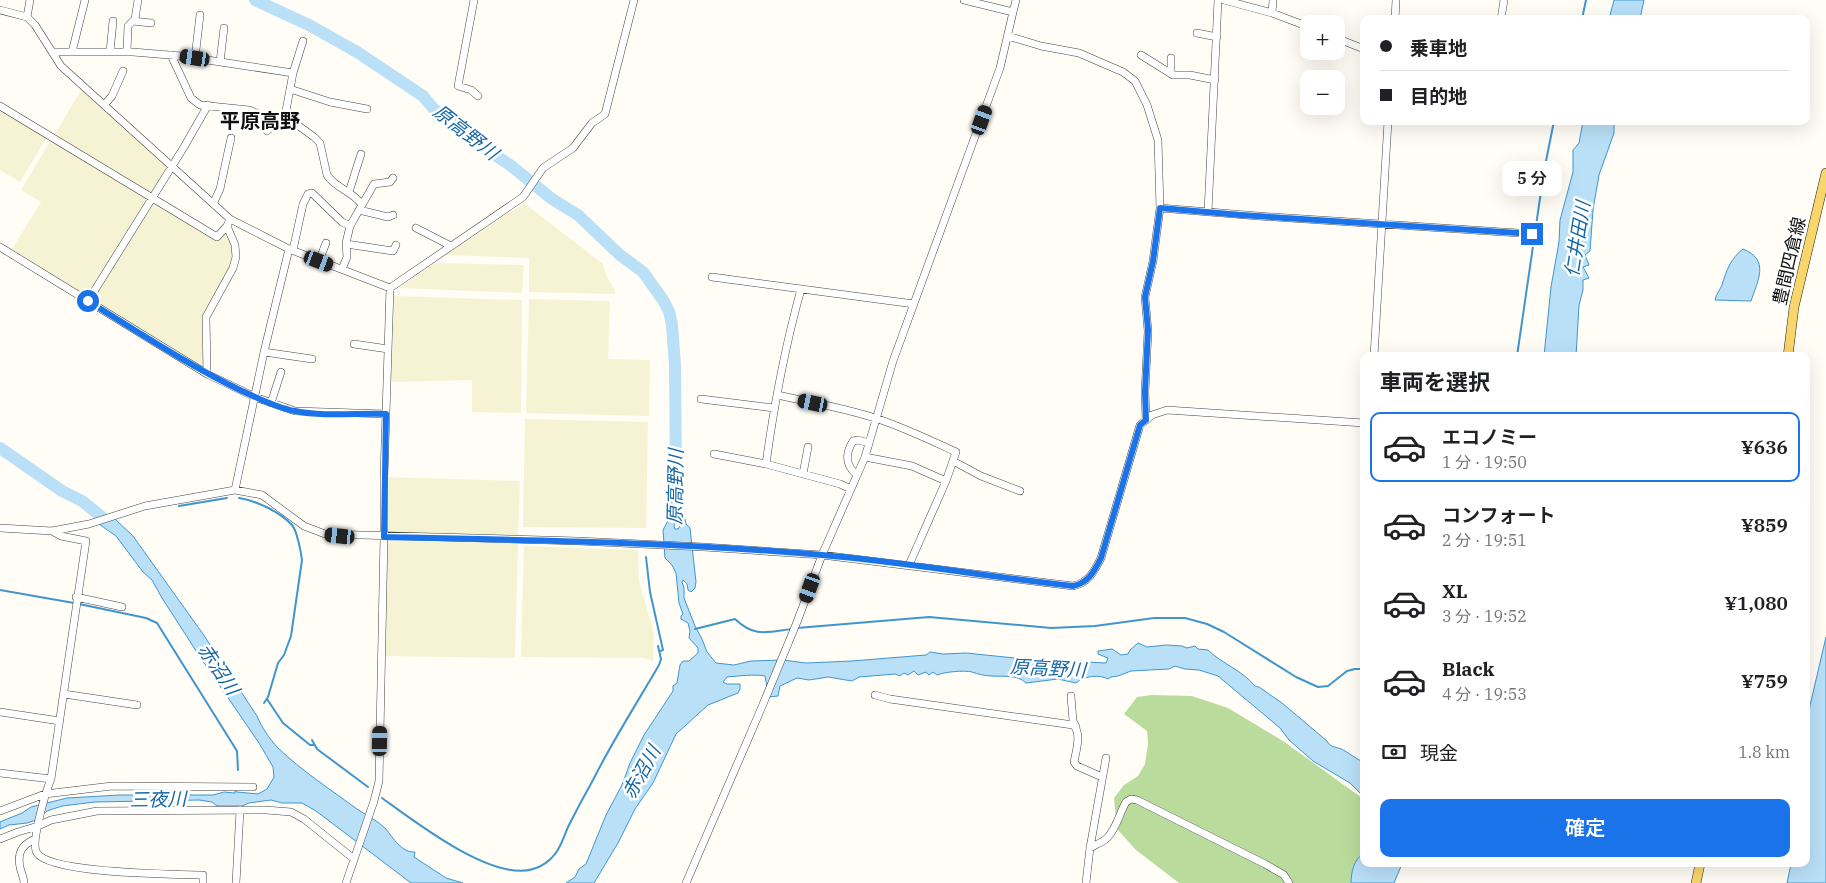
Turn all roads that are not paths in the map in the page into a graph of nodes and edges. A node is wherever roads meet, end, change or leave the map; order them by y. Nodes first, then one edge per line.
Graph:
1 (30, 0) edge
2 (85, 0) edge
3 (138, 0) edge
4 (474, 0) edge
5 (634, 0) edge
6 (964, 0) edge
7 (1016, 0) edge
8 (1218, 0) edge
9 (1224, 0) edge
10 (1273, 0) edge
11 (1396, 0) edge
12 (1504, 0) edge
13 (0, 10) edge
14 (1013, 12) junction
15 (1272, 13) junction
16 (200, 15) dead end
17 (1394, 15) edge
18 (1502, 15) edge
19 (27, 18) junction
20 (113, 21) dead end
21 (133, 21) junction
22 (151, 23) dead end
23 (1300, 24) edge
24 (224, 28) dead end
25 (1197, 33) dead end
26 (1008, 36) junction
27 (1217, 37) junction
28 (302, 41) dead end
29 (1345, 42) edge
30 (1360, 47) edge
31 (53, 52) junction
32 (72, 52) junction
33 (110, 52) junction
34 (127, 52) junction
35 (171, 55) junction
36 (1141, 55) dead end
37 (195, 58) junction
38 (1171, 58) dead end
39 (220, 62) junction
40 (123, 71) dead end
41 (294, 73) junction
42 (1171, 74) junction
43 (1215, 80) junction
44 (290, 89) junction
45 (478, 96) dead end
46 (104, 105) junction
47 (0, 106) edge
48 (208, 106) junction
49 (367, 109) dead end
50 (282, 118) junction
51 (1388, 125) edge
52 (267, 131) dead end
53 (231, 138) dead end
54 (361, 154) dead end
55 (171, 166) junction
56 (1826, 173) edge
57 (393, 178) dead end
58 (349, 192) junction
59 (152, 198) junction
60 (213, 204) junction
61 (360, 207) junction
62 (1160, 208) junction
63 (1208, 212) junction
64 (393, 215) dead end
65 (229, 223) junction
66 (1380, 223) junction
67 (350, 226) junction
68 (416, 228) dead end
69 (1532, 234) dead end
70 (326, 243) dead end
71 (346, 244) junction
72 (396, 245) dead end
73 (451, 246) junction
74 (0, 247) edge
75 (291, 250) junction
76 (319, 261) junction
77 (342, 269) junction
78 (712, 277) dead end
79 (390, 288) junction
80 (801, 289) junction
81 (88, 301) junction
82 (914, 304) junction
83 (354, 344) dead end
84 (388, 349) junction
85 (264, 352) junction
86 (1374, 352) edge
87 (1788, 352) edge
88 (312, 359) dead end
89 (281, 372) dead end
90 (207, 374) junction
91 (776, 395) junction
92 (255, 397) junction
93 (701, 399) dead end
94 (271, 403) junction
95 (774, 408) junction
96 (386, 414) junction
97 (876, 418) junction
98 (1146, 420) junction
99 (1360, 423) edge
100 (869, 443) junction
101 (808, 447) dead end
102 (714, 454) dead end
103 (865, 457) junction
104 (953, 461) junction
105 (766, 464) junction
106 (803, 474) junction
107 (857, 475) junction
108 (946, 481) junction
109 (851, 489) junction
110 (235, 490) junction
111 (1020, 491) dead end
112 (0, 528) edge
113 (52, 531) junction
114 (384, 537) junction
115 (822, 555) junction
116 (909, 565) junction
117 (76, 600) junction
118 (122, 606) dead end
119 (64, 694) junction
120 (875, 695) dead end
121 (1071, 696) dead end
122 (137, 705) dead end
123 (0, 712) edge
124 (60, 721) junction
125 (1076, 728) junction
126 (1106, 758) dead end
127 (0, 773) edge
128 (1102, 777) junction
129 (50, 779) junction
130 (253, 787) dead end
131 (45, 794) junction
132 (240, 810) junction
133 (0, 812) edge
134 (38, 826) junction
135 (35, 838) junction
136 (0, 839) edge
137 (1090, 848) junction
138 (354, 859) junction
139 (1699, 867) edge
140 (24, 883) edge
141 (203, 883) edge
142 (236, 883) edge
143 (346, 883) edge
144 (686, 883) edge
145 (1086, 883) edge
146 (1290, 883) edge
147 (1696, 883) edge

1 - 19 street
2 - 32 street
3 - 21 street
4 - 45 street
5 - 73 street
6 - 14 street
7 - 14 street
8 - 27 street
9 - 15 street
10 - 15 street
11 - 17 street
12 - 18 street
13 - 19 street
14 - 26 street
15 - 23 street
16 - 37 street
19 - 31 street
20 - 33 street
21 - 22 street
21 - 34 street
24 - 39 street
25 - 27 street
26 - 62 street
26 - 82 street
27 - 43 street
28 - 41 street
29 - 30 street
31 - 32 street
31 - 46 street
32 - 33 street
33 - 34 street
34 - 35 street
35 - 37 street
35 - 48 street
36 - 42 street
37 - 39 street
38 - 42 street
39 - 41 street
40 - 46 street
41 - 44 street
42 - 43 street
43 - 63 street
44 - 49 street
44 - 50 street
46 - 55 street
47 - 59 street
48 - 50 street
48 - 55 street
50 - 52 street
50 - 58 street
51 - 66 street
53 - 60 street
54 - 58 street
55 - 59 street
55 - 60 street
56 - 87 main road, 豊間四倉線
57 - 61 street
58 - 61 street
59 - 65 street
59 - 81 street
60 - 65 street
61 - 64 street
61 - 67 street
62 - 63 street
62 - 98 street
63 - 66 street
65 - 75 street
65 - 90 street
66 - 69 street
66 - 86 street
67 - 71 street
67 - 75 street
68 - 73 street
70 - 76 street
71 - 72 street
71 - 77 street
73 - 79 street
74 - 81 street
75 - 76 street
75 - 85 street
76 - 77 street
77 - 79 street
78 - 80 street
79 - 84 street
80 - 82 street
80 - 91 street
81 - 90 street
82 - 97 street
83 - 84 street
84 - 96 street
85 - 88 street
85 - 92 street
89 - 94 street
90 - 92 street
91 - 95 street
91 - 97 street
92 - 94 street
92 - 110 street
93 - 95 street
94 - 96 street
95 - 105 street
96 - 114 street
97 - 100 street
97 - 104 street
98 - 99 street
98 - 116 street
100 - 103 street
100 - 107 street
101 - 106 street
102 - 105 street
103 - 107 street
103 - 108 street
104 - 108 street
104 - 111 street
105 - 106 street
106 - 109 street
107 - 109 street
108 - 116 street
109 - 115 street
110 - 113 street
110 - 114 street
112 - 113 street
113 - 117 street
114 - 115 street
114 - 138 street
115 - 116 street
115 - 144 street
117 - 118 street
117 - 119 street
119 - 122 street
119 - 124 street
120 - 125 street
121 - 125 street
123 - 124 street
124 - 129 street
125 - 128 street
126 - 128 street
127 - 129 street
128 - 137 street
129 - 131 street
130 - 131 street
131 - 133 street
131 - 134 street
132 - 134 street
132 - 138 street
132 - 142 street
134 - 135 street
134 - 136 street
135 - 140 street
135 - 141 street
137 - 145 street
137 - 146 street
138 - 143 street
139 - 147 main road

